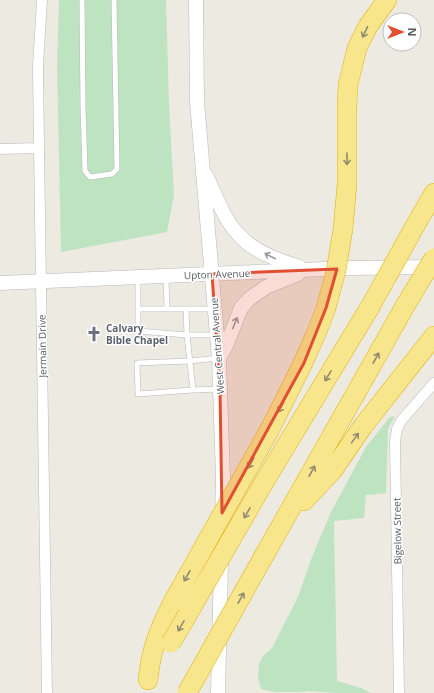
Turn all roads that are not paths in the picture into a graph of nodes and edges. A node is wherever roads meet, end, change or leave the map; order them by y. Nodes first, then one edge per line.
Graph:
1 (42, 0) edge
2 (82, 0) edge
3 (114, 0) edge
4 (196, 0) edge
5 (387, 0) edge
6 (39, 148) junction
7 (0, 149) edge
8 (202, 168) junction
9 (434, 193) edge
10 (434, 258) edge
11 (434, 267) edge
12 (307, 270) junction
13 (212, 274) junction
14 (166, 276) junction
15 (138, 277) junction
16 (41, 281) junction
17 (0, 283) edge
18 (138, 309) junction
19 (167, 309) junction
20 (186, 309) junction
21 (214, 309) junction
22 (187, 335) junction
23 (217, 335) junction
24 (434, 336) edge
25 (219, 358) junction
26 (190, 361) junction
27 (434, 383) edge
28 (220, 389) junction
29 (193, 390) junction
30 (281, 526) junction
31 (145, 686) edge
32 (47, 693) edge
33 (187, 693) edge
34 (218, 693) edge
35 (399, 693) edge

1 - 6 street, Jermain Drive
2 - 3 lane
4 - 8 main road, West Central Avenue
5 -> 31 highway, bridge
6 - 7 street
6 - 16 street, Jermain Drive
12 -> 8 main road
8 - 13 main road, West Central Avenue
9 -> 31 highway, bridge
30 -> 10 highway, bridge
11 - 12 main road, Upton Avenue
12 - 13 main road, Upton Avenue
25 -> 12 main road
13 - 14 main road, Upton Avenue
13 - 21 main road, West Central Avenue
14 - 15 main road, Upton Avenue
14 - 19 lane
15 - 16 main road, Upton Avenue
15 - 18 lane
16 - 17 main road, Upton Avenue
16 - 32 street, Jermain Drive
18 - 19 lane
18 - 22 lane
19 - 20 lane
20 - 21 lane
20 - 22 lane
21 - 23 main road, West Central Avenue
22 - 23 lane
22 - 26 lane
23 - 25 main road, West Central Avenue
30 -> 24 highway
25 - 26 lane
25 - 28 main road, West Central Avenue
26 - 29 lane
26 - 29 lane
27 - 35 street, Bigelow Street
28 - 29 lane
28 - 34 main road, West Central Avenue
33 -> 30 highway, bridge

